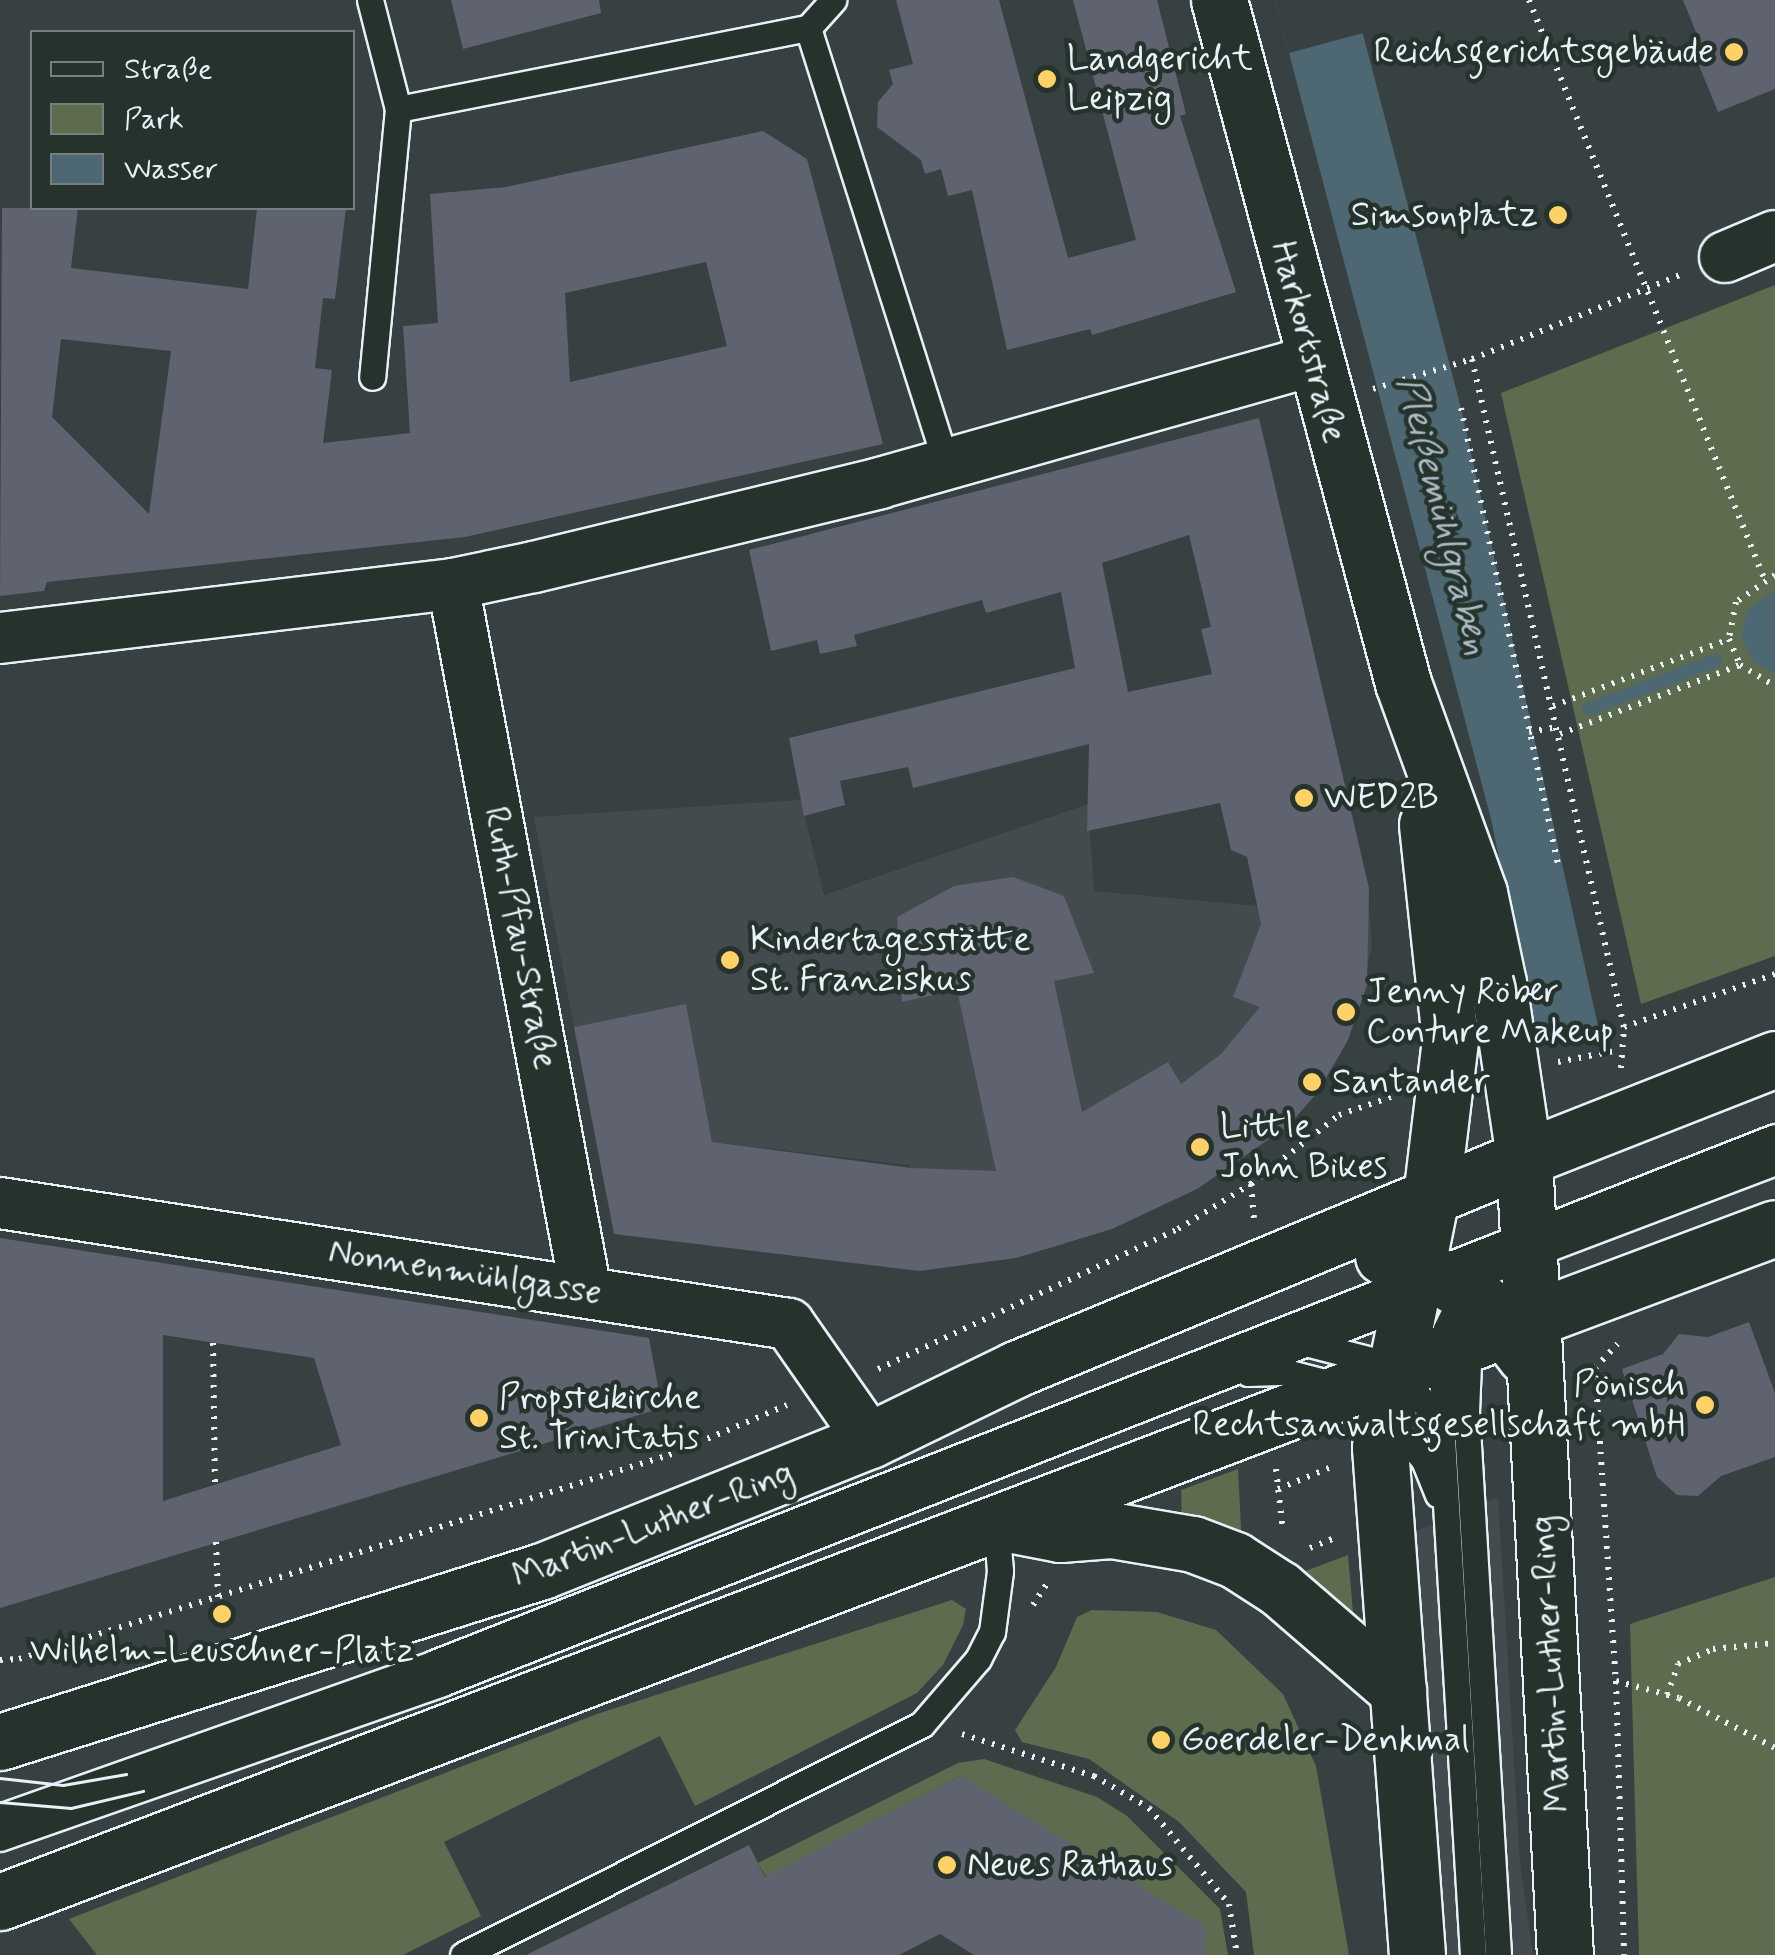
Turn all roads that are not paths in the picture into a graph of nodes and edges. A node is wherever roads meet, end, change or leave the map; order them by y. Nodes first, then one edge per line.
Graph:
1 (370, 0) edge
2 (833, 0) edge
3 (1218, 0) edge
4 (808, 28) junction
5 (398, 109) junction
6 (1775, 236) edge
7 (1724, 257) road end
8 (1312, 361) junction
9 (372, 377) dead end
10 (946, 464) junction
11 (453, 584) junction
12 (0, 638) edge
13 (1403, 683) junction
14 (1775, 1059) edge
15 (1775, 1137) edge
16 (1524, 1158) junction
17 (1775, 1162) edge
18 (1431, 1197) junction
19 (0, 1204) edge
20 (1775, 1228) edge
21 (1528, 1244) junction
22 (1287, 1257) junction
23 (586, 1292) junction
24 (1446, 1323) junction
25 (1306, 1344) junction
26 (1192, 1365) junction
27 (1181, 1392) junction
28 (1441, 1421) junction
29 (870, 1440) junction
30 (1471, 1509) junction
31 (1444, 1520) junction
32 (996, 1521) junction
33 (1398, 1691) junction
34 (0, 1742) edge
35 (0, 1817) edge
36 (0, 1838) edge
37 (0, 1902) edge
38 (463, 1955) edge
39 (1418, 1955) edge
40 (1473, 1955) edge
41 (1498, 1955) edge
42 (1565, 1955) edge

1 - 5 lane
2 - 4 lane
3 - 8 main road, Harkortstraße
4 - 5 lane
4 - 10 lane
5 - 9 lane
6 - 7 street
8 - 10 street
8 - 13 main road, Harkortstraße
10 - 11 street
11 - 12 street
11 - 23 street, Ruth-Pfau-Straße
13 - 16 main road, Harkortstraße
13 - 18 main road, Harkortstraße
14 - 16 main road
15 - 21 lane
16 - 18 main road, Martin-Luther-Ring
16 - 21 main road, Martin-Luther-Ring
17 - 21 lane
18 - 22 main road, Martin-Luther-Ring
18 - 24 main road, Martin-Luther-Ring
19 - 23 street, Nonnenmühlgasse
20 - 24 main road
21 - 24 main road, Martin-Luther-Ring
21 - 24 lane
21 - 24 lane
22 - 24 main road, Martin-Luther-Ring
22 - 29 main road, Martin-Luther-Ring
23 - 29 street, Nonnenmühlgasse
24 - 25 lane
24 - 25 lane
24 - 26 lane
24 - 27 lane
24 - 28 lane
24 - 28 lane
24 - 30 lane
24 - 31 lane
24 - 32 main road
24 - 33 main road, Martin-Luther-Ring
24 - 42 main road, Martin-Luther-Ring
25 - 26 lane
25 - 27 lane
26 - 35 lane
27 - 36 lane
28 - 30 lane
28 - 31 lane
29 - 34 main road, Martin-Luther-Ring
30 - 41 lane
31 - 40 lane
32 - 33 main road
32 - 37 main road
32 - 38 lane
33 - 39 main road, Martin-Luther-Ring

